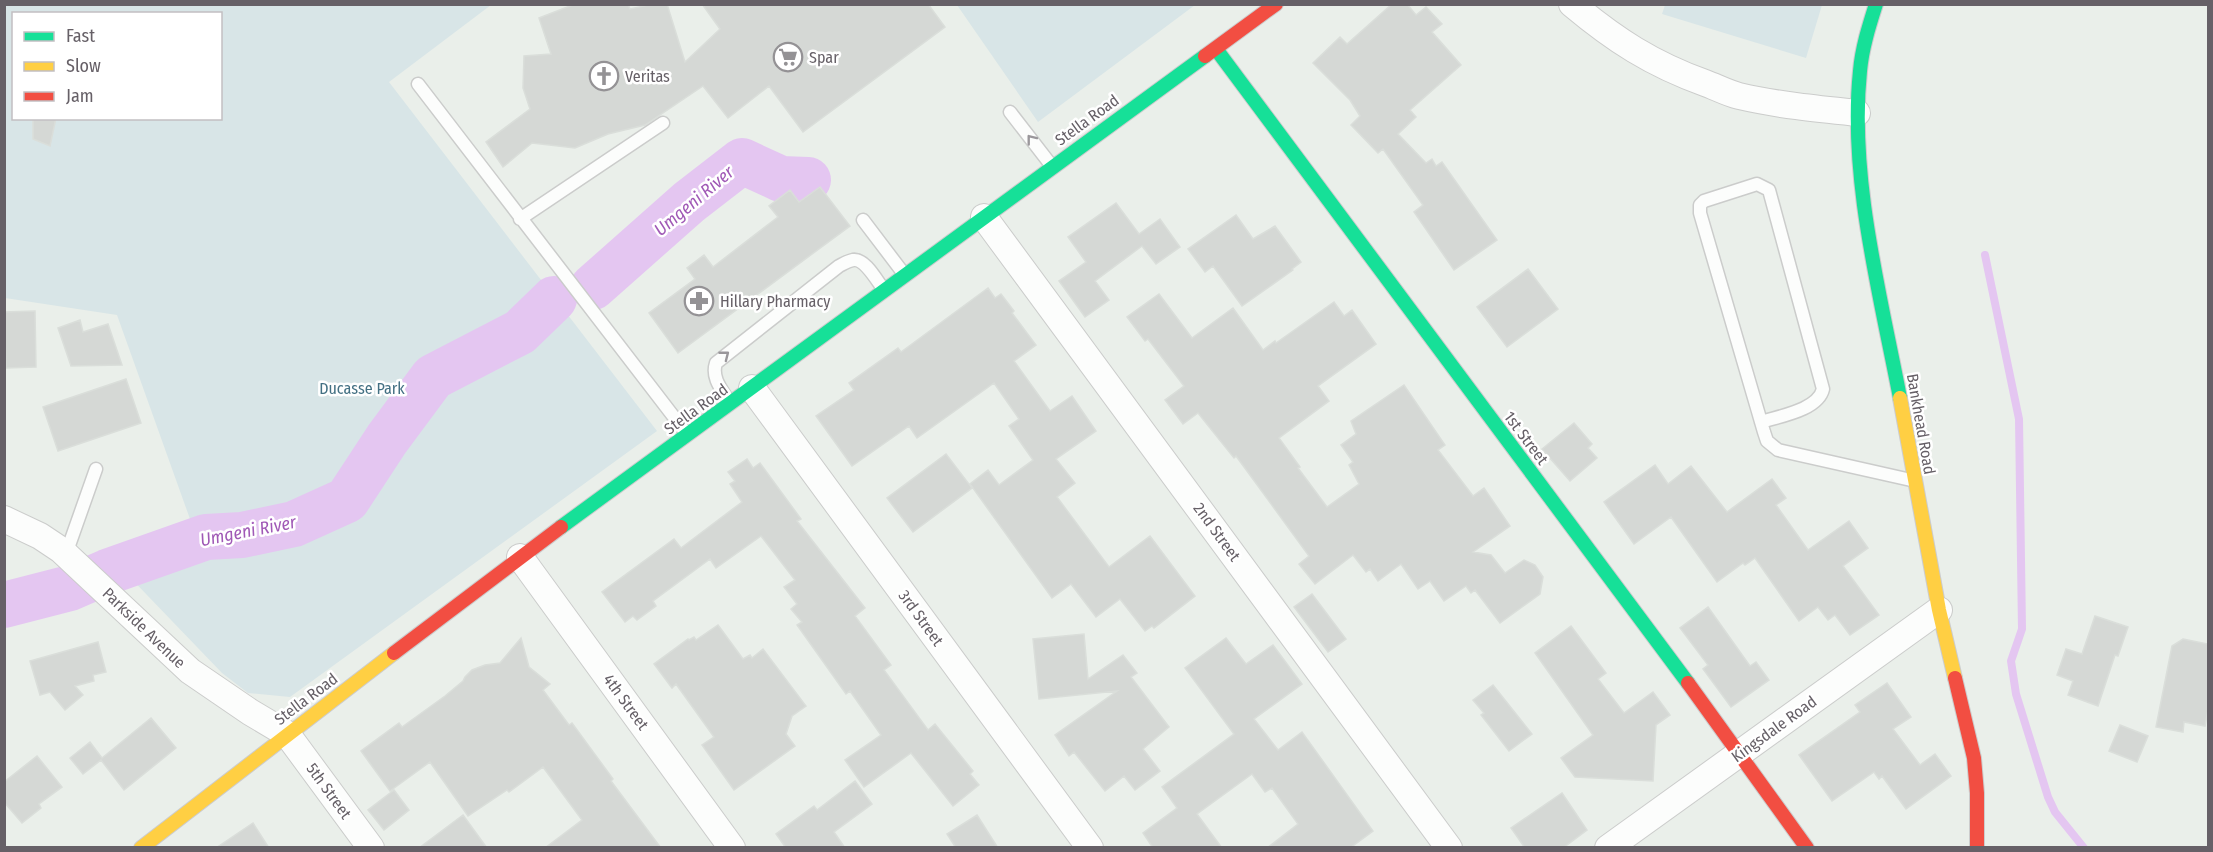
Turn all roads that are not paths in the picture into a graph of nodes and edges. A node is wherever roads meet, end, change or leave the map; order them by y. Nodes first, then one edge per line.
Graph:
1 (1276, 4) edge
2 (1572, 4) edge
3 (1876, 4) edge
4 (1216, 48) junction
5 (418, 84) dead end
6 (1010, 112) dead end
7 (1857, 113) junction
8 (663, 123) dead end
9 (1052, 166) junction
10 (984, 217) junction
11 (520, 219) junction
12 (863, 220) dead end
13 (905, 275) junction
14 (884, 290) junction
15 (752, 388) junction
16 (731, 404) junction
17 (1761, 422) junction
18 (688, 435) junction
19 (96, 469) dead end
20 (1915, 481) junction
21 (4, 519) edge
22 (70, 557) junction
23 (520, 557) junction
24 (1939, 610) junction
25 (287, 734) junction
26 (1740, 753) junction
27 (141, 848) edge
28 (371, 848) edge
29 (732, 848) edge
30 (1090, 848) edge
31 (1449, 848) edge
32 (1608, 848) edge
33 (1807, 848) edge
34 (1977, 848) edge

1 - 4 street, Stella Road
2 - 7 street
3 - 7 street, Bankhead Road
4 - 9 street, Stella Road
4 - 26 street, 1st Street
5 - 11 lane
9 -> 6 lane
7 - 20 street, Bankhead Road
8 - 11 lane
9 - 10 street, Stella Road
10 - 13 street, Stella Road
10 - 31 street, 2nd Street
11 - 18 lane
12 - 13 lane
13 - 14 street, Stella Road
14 - 15 street, Stella Road
16 -> 14 lane
15 - 16 street, Stella Road
15 - 30 street, 3rd Street
16 - 18 street, Stella Road
17 - 17 lane
17 - 20 lane
18 - 23 street, Stella Road
19 - 22 lane
20 - 24 street, Bankhead Road
21 - 22 street, Parkside Avenue
22 - 25 street, Parkside Avenue
23 - 25 street, Stella Road
23 - 29 street, 4th Street
24 - 26 street, Kingsdale Road
24 - 34 street, Bankhead Road
25 - 27 street, Stella Road
25 - 28 street, 5th Street
26 - 32 street, Kingsdale Road
26 - 33 street, 1st Street

